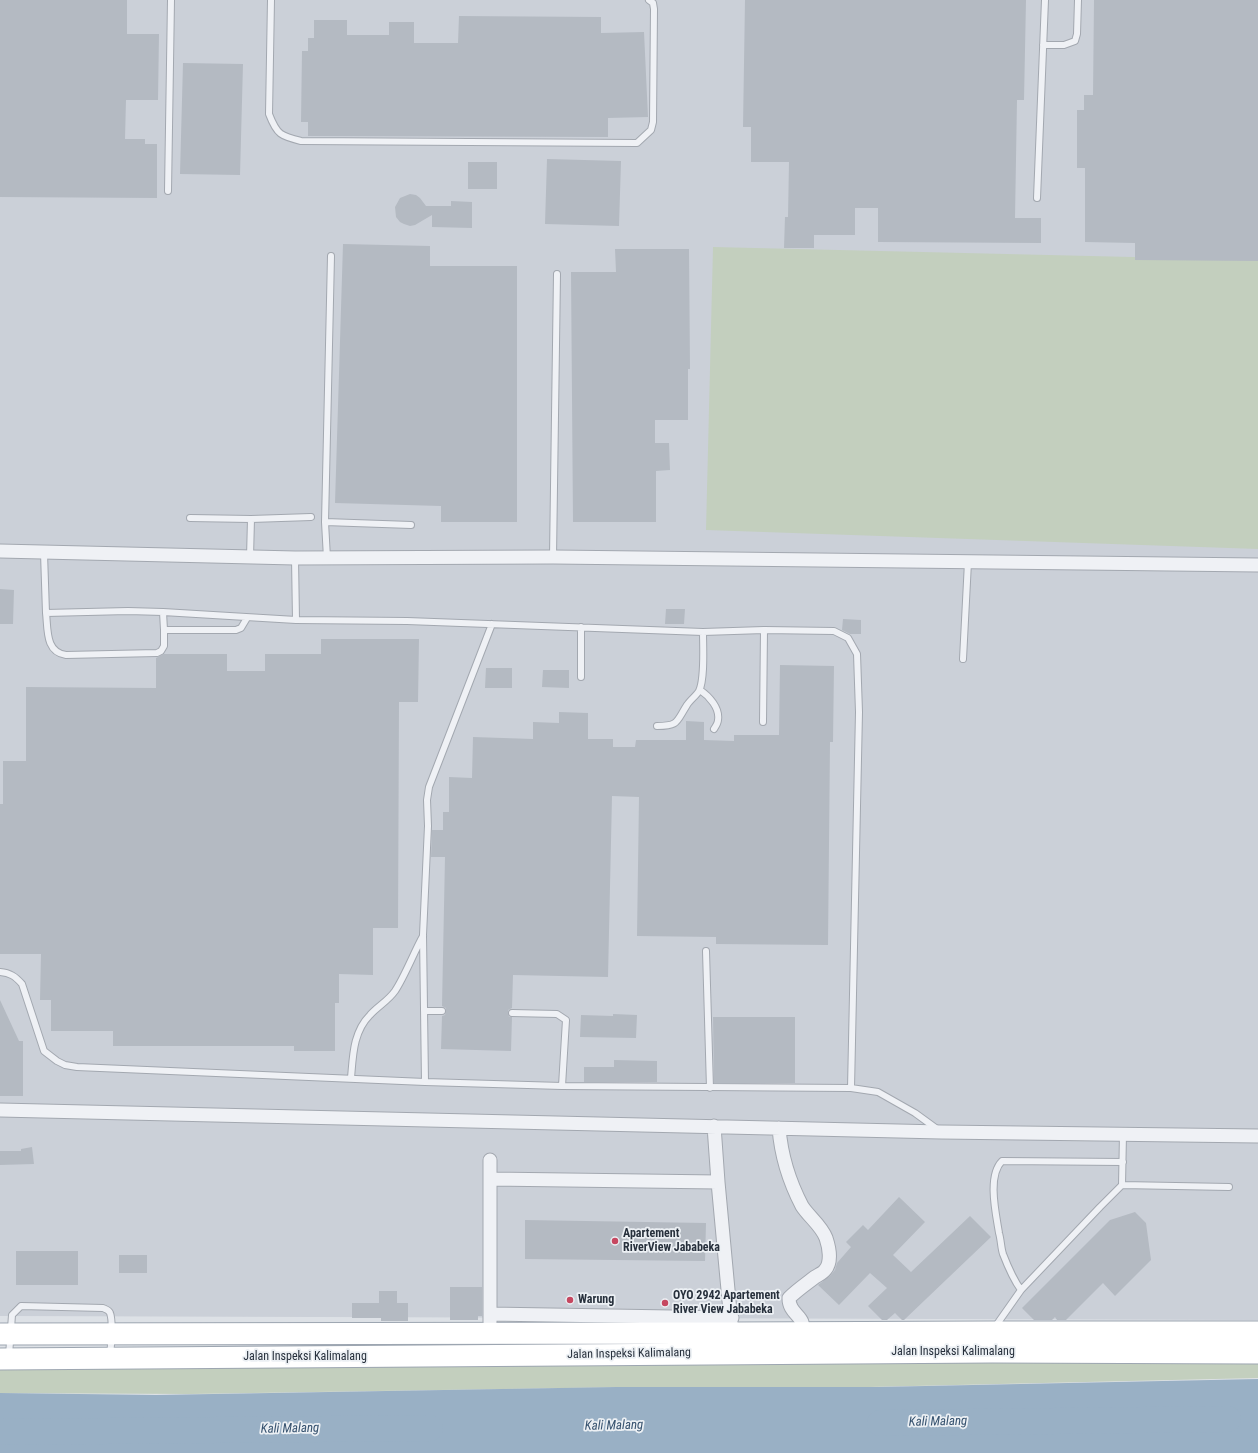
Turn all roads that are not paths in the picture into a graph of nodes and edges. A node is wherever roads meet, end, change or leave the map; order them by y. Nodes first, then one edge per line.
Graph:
1 (171, 0) edge
2 (271, 0) edge
3 (649, 0) edge
4 (1045, 0) edge
5 (1078, 0) edge
6 (1043, 45) junction
7 (168, 191) dead end
8 (1037, 198) dead end
9 (331, 256) dead end
10 (558, 274) dead end
11 (311, 517) dead end
12 (190, 518) dead end
13 (251, 519) junction
14 (325, 522) junction
15 (411, 525) dead end
16 (0, 551) edge
17 (44, 553) junction
18 (250, 557) junction
19 (553, 557) junction
20 (295, 558) junction
21 (327, 558) junction
22 (968, 562) junction
23 (1258, 565) edge
24 (163, 612) junction
25 (46, 613) junction
26 (246, 618) junction
27 (296, 620) junction
28 (492, 624) junction
29 (581, 627) junction
30 (164, 630) junction
31 (764, 630) junction
32 (703, 632) junction
33 (963, 659) dead end
34 (581, 677) dead end
35 (700, 690) junction
36 (763, 722) dead end
37 (657, 726) dead end
38 (714, 729) dead end
39 (423, 935) junction
40 (706, 951) dead end
41 (0, 972) edge
42 (424, 1011) junction
43 (442, 1011) dead end
44 (512, 1013) dead end
45 (351, 1078) junction
46 (425, 1082) junction
47 (562, 1086) junction
48 (710, 1088) junction
49 (851, 1088) junction
50 (0, 1110) edge
51 (714, 1126) junction
52 (779, 1128) junction
53 (941, 1132) junction
54 (1123, 1134) junction
55 (1258, 1136) edge
56 (490, 1160) dead end
57 (1122, 1162) junction
58 (491, 1179) junction
59 (718, 1182) junction
60 (1122, 1185) junction
61 (1229, 1187) dead end
62 (1021, 1290) junction
63 (490, 1323) junction
64 (732, 1326) junction
65 (1258, 1332) edge
66 (802, 1333) junction
67 (5, 1334) edge
68 (111, 1334) junction
69 (992, 1342) junction
70 (1258, 1353) edge
71 (110, 1358) junction
72 (4, 1359) edge

1 - 7 lane
2 - 3 lane
4 - 6 lane
5 - 6 lane
6 - 8 lane
9 - 14 lane
10 - 19 lane
11 - 13 lane
12 - 13 lane
13 - 18 lane
14 - 15 lane
14 - 21 lane
16 - 17 street
17 - 18 street
17 - 25 lane
18 - 20 street
19 - 21 street
19 - 22 street
20 - 21 street
20 - 27 lane
22 - 23 street
22 - 33 lane
24 - 25 lane
24 - 26 lane
24 - 30 lane
25 - 30 lane
26 - 27 lane
26 - 30 lane
27 - 28 lane
28 - 29 lane
28 - 39 lane
29 - 32 lane
29 - 34 lane
31 - 32 lane
31 - 36 lane
31 - 49 lane
32 - 35 lane
35 - 37 lane
35 - 38 lane
39 - 42 lane
39 - 45 lane
40 - 48 lane
41 - 45 lane
42 - 43 lane
42 - 46 lane
44 - 47 lane
45 - 46 lane
46 - 47 lane
47 - 48 lane
48 - 49 lane
49 - 53 lane
50 - 51 street
51 - 52 street
51 - 59 street
52 - 53 street
52 - 66 street
53 - 54 street
54 - 55 street
54 - 57 lane
56 - 58 street
57 - 60 lane
57 - 62 lane
58 - 59 street
58 - 63 street
59 - 64 street
60 - 61 lane
60 - 62 lane
62 - 69 lane
63 - 64 main road, Jalan Inspeksi Kalimalang
63 - 68 main road, Jalan Inspeksi Kalimalang
64 - 66 main road, Jalan Inspeksi Kalimalang
65 - 69 main road, Jalan Inspeksi Kalimalang
66 - 69 main road, Jalan Inspeksi Kalimalang
67 - 68 main road, Jalan Inspeksi Kalimalang
67 - 68 lane
67 - 72 lane
68 - 71 lane
69 - 70 main road, Jalan Inspeksi Kalimalang
69 - 71 main road, Jalan Inspeksi Kalimalang
71 - 72 main road, Jalan Inspeksi Kalimalang

